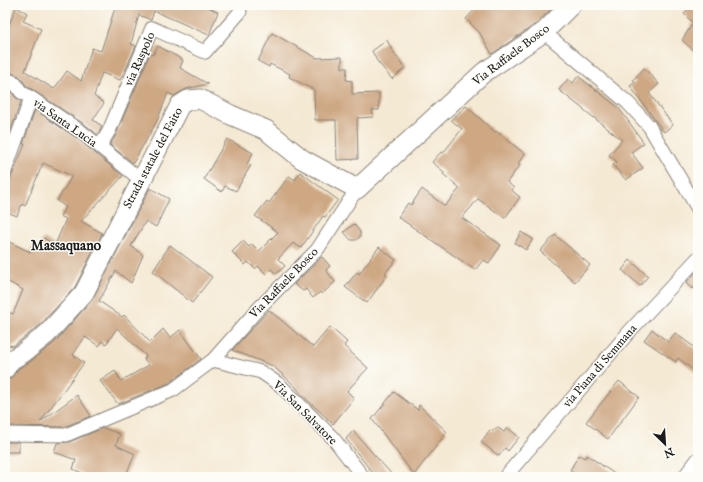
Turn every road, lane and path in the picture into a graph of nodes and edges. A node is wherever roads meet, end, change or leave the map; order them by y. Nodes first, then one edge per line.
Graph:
1 (571, 5) edge
2 (240, 12) dead end
3 (544, 32) junction
4 (5, 78) edge
5 (31, 98) junction
6 (100, 146) junction
7 (5, 170) edge
8 (141, 180) junction
9 (357, 189) junction
10 (698, 209) edge
11 (698, 258) edge
12 (213, 360) junction
13 (5, 369) edge
14 (6, 434) dead end
15 (698, 459) edge
16 (363, 477) edge
17 (505, 477) edge
18 (684, 477) edge

1 - 3 street, Via Raffaele Bosco
2 - 6 street, via Raspolo
3 - 9 street, Via Raffaele Bosco
3 - 10 street
4 - 5 street
5 - 6 street, via Santa Lucia
5 - 7 street, via Santa Lucia
6 - 8 street, via Santa Lucia
8 - 9 street, Strada statale del Faito
8 - 13 street, Strada statale del Faito
9 - 12 street, Via Raffaele Bosco
11 - 17 street, via Piana di Semmana
12 - 14 street, Via Raffaele Bosco
12 - 16 street, Via San Salvatore
15 - 18 street

